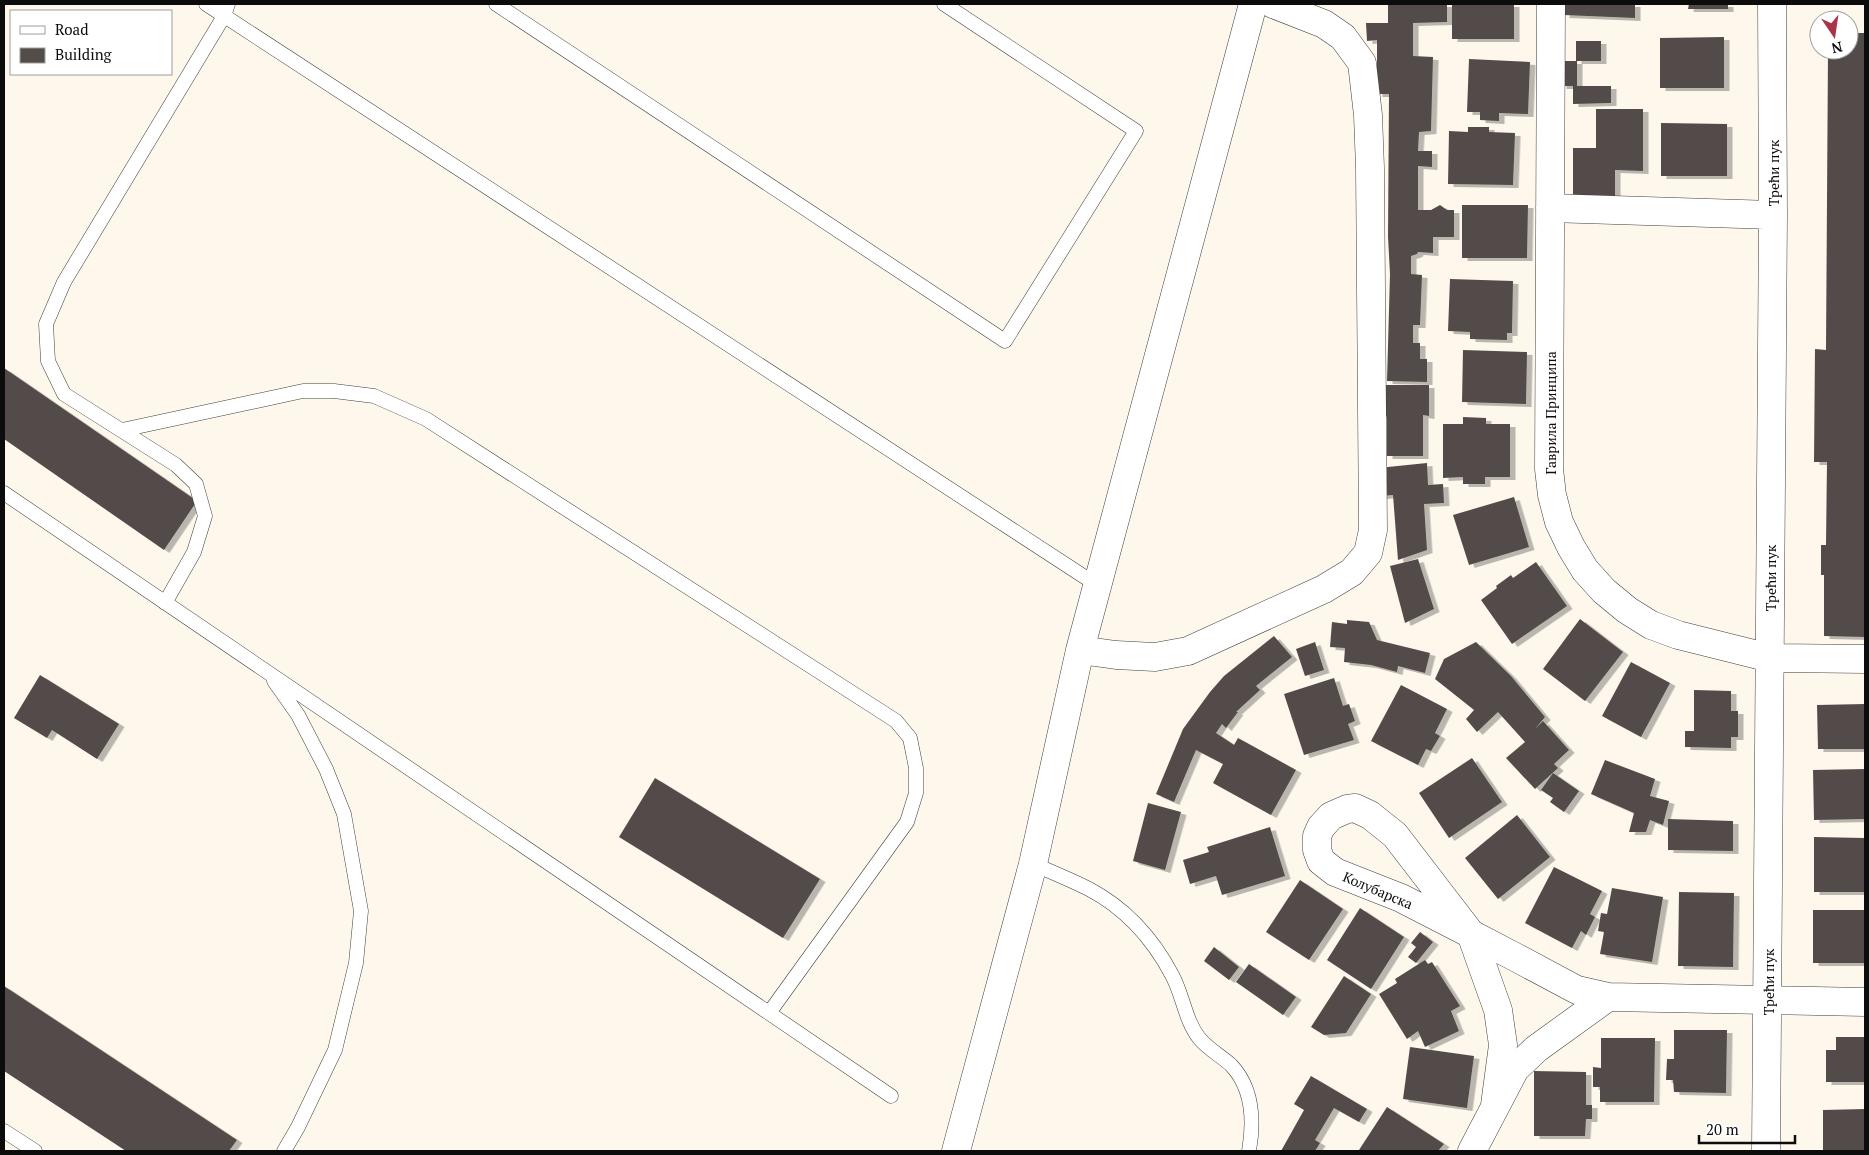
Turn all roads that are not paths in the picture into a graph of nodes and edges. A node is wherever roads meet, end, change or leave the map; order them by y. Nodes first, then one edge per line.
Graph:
1 (206, 4) edge
2 (496, 4) edge
3 (944, 4) edge
4 (1253, 4) edge
5 (1273, 4) edge
6 (1551, 4) edge
7 (1772, 4) edge
8 (226, 10) edge
9 (1550, 208) junction
10 (1773, 214) junction
11 (122, 430) junction
12 (4, 493) edge
13 (1097, 586) junction
14 (165, 603) junction
15 (1080, 650) junction
16 (1770, 658) junction
17 (1865, 659) edge
18 (267, 672) junction
19 (1033, 864) junction
20 (1471, 934) junction
21 (1608, 997) junction
22 (1767, 1001) junction
23 (1865, 1002) edge
24 (770, 1013) junction
25 (891, 1096) dead end
26 (1495, 1105) junction
27 (4, 1131) edge
28 (34, 1151) edge
29 (284, 1151) edge
30 (956, 1151) edge
31 (1249, 1151) edge
32 (1472, 1151) edge
33 (1766, 1151) edge

1 - 8 lane
2 - 3 lane
4 - 13 street
5 - 15 street
6 - 9 street, Гаврила Принципа
7 - 10 street, Трећи пук
8 - 11 lane
8 - 13 lane
9 - 10 street
9 - 16 street, Гаврила Принципа
10 - 16 street, Трећи пук
11 - 14 lane
11 - 24 lane
12 - 14 lane
13 - 15 street
14 - 18 lane
15 - 19 street
16 - 17 street, Гаврила Принципа
16 - 22 street, Трећи пук
18 - 24 lane
18 - 29 lane
19 - 30 street
19 - 31 lane
20 - 20 street, Колубарска
20 - 21 street, Колубарска
20 - 26 street, Колубарска
21 - 22 street, Колубарска
21 - 26 street, Колубарска
22 - 23 street, Колубарска
22 - 33 street, Трећи пук
24 - 25 lane
26 - 32 street, Колубарска
27 - 28 lane

